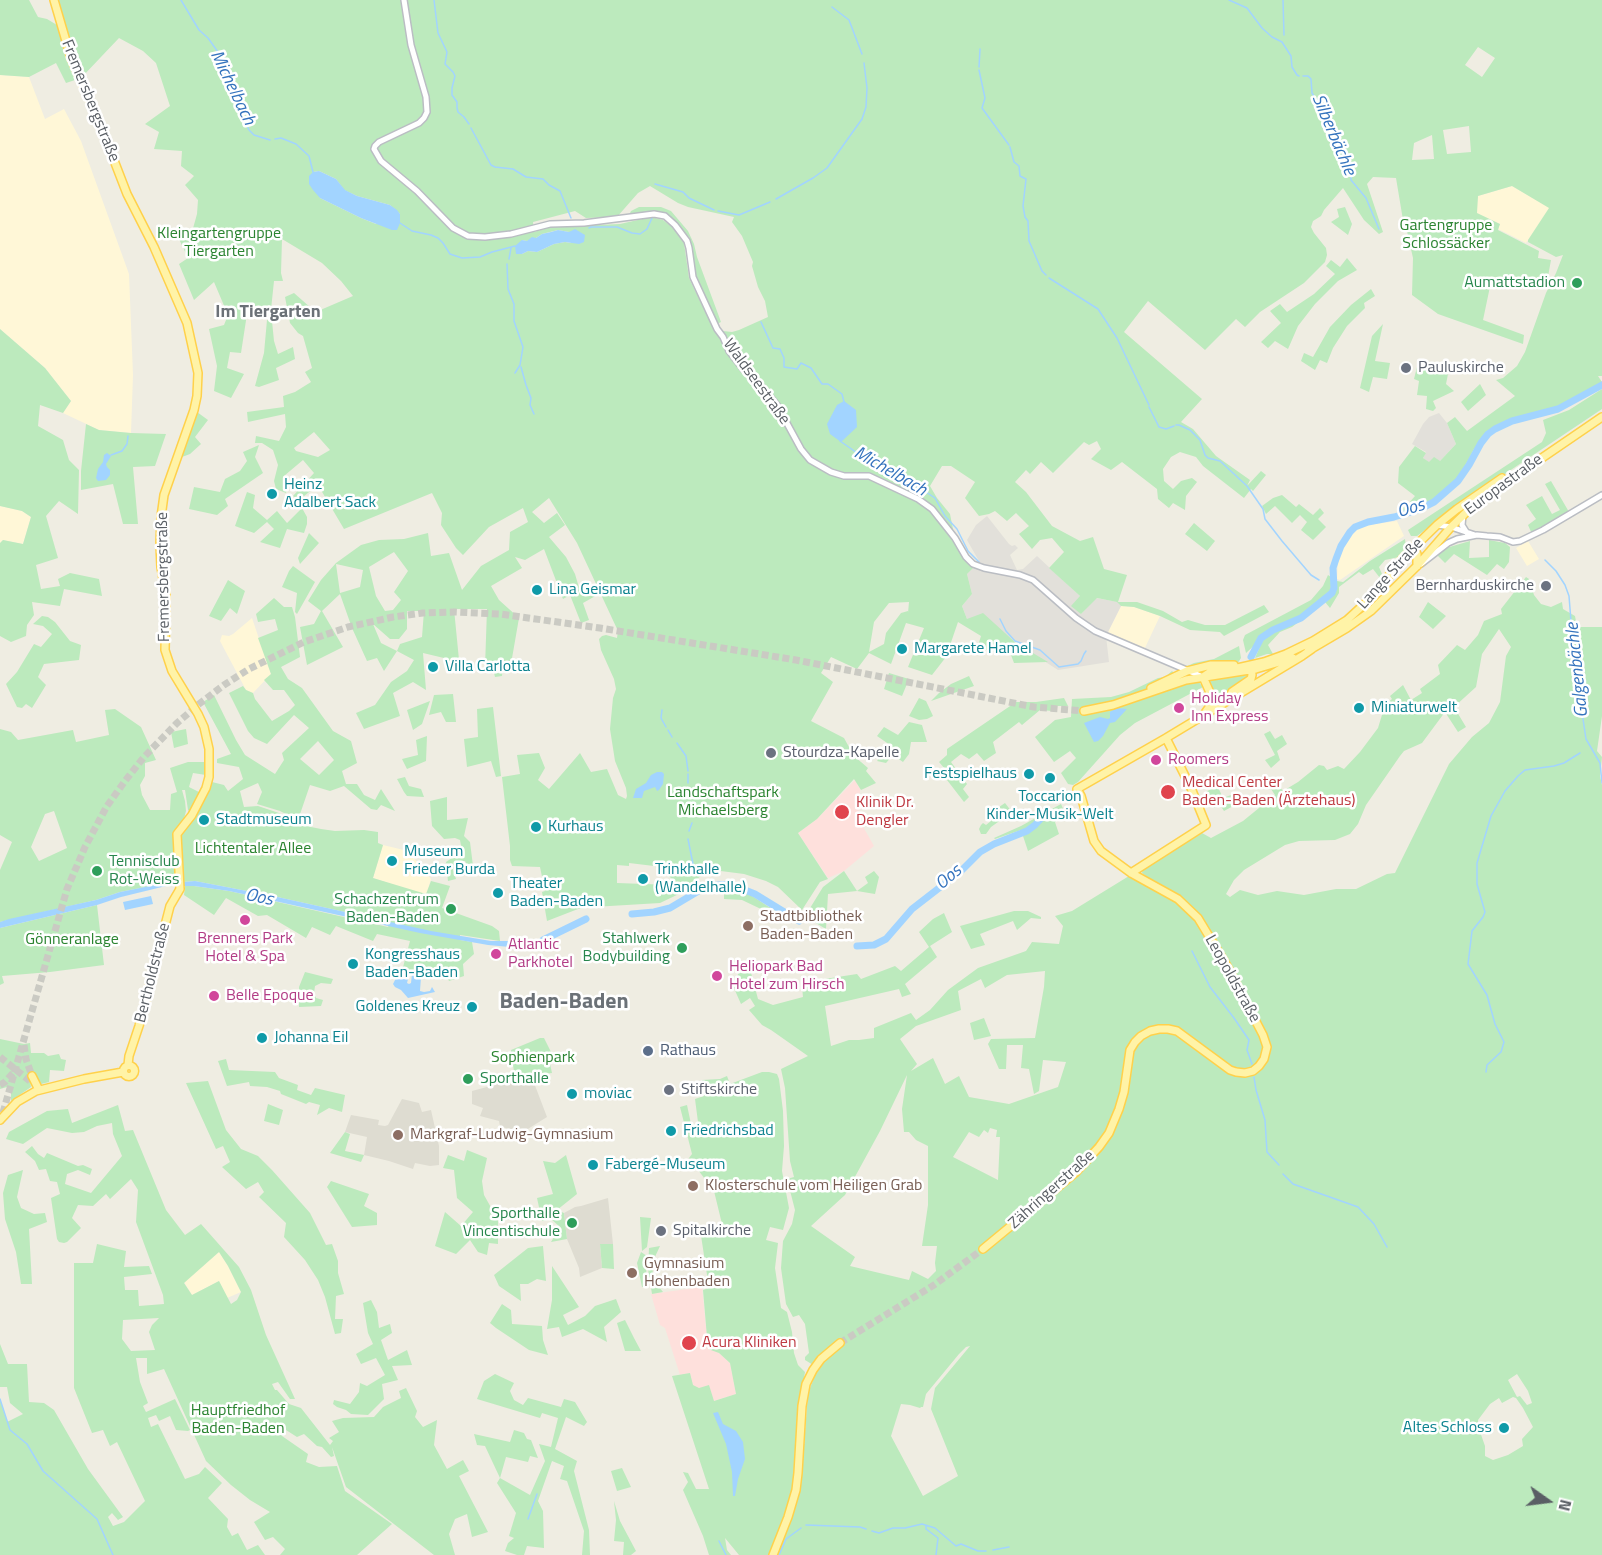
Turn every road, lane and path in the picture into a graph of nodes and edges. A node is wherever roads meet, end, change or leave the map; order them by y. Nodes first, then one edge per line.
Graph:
1 (54, 0) edge
2 (404, 0) edge
3 (1602, 411) edge
4 (1602, 417) edge
5 (1602, 495) edge
6 (1464, 513) junction
7 (1437, 525) junction
8 (1451, 527) junction
9 (1467, 533) junction
10 (1477, 535) junction
11 (1413, 548) junction
12 (1407, 554) junction
13 (1417, 562) junction
14 (1399, 563) junction
15 (1407, 576) junction
16 (1312, 649) junction
17 (1240, 666) junction
18 (1251, 667) junction
19 (1186, 671) junction
20 (1203, 677) junction
21 (1212, 695) junction
22 (1139, 696) junction
23 (1228, 700) junction
24 (1084, 711) tunnel mouth
25 (1203, 716) junction
26 (1166, 738) junction
27 (1077, 789) joint
28 (1131, 873) junction
29 (180, 884) joint
30 (1128, 1055) joint
31 (31, 1078) tunnel mouth
32 (38, 1090) junction
33 (0, 1120) edge
34 (983, 1249) tunnel mouth
35 (840, 1343) tunnel mouth
36 (773, 1555) edge

1 - 29 main road, Fremersbergstraße
2 - 19 street, Waldseestraße
3 - 7 main road, Europastraße
4 - 6 main road, Europastraße
5 - 10 street, Lange Straße
6 - 8 main road, Europastraße
6 - 9 street
7 - 8 street, Lange Straße
7 - 11 main road, Lange Straße
8 - 9 street, Lange Straße
8 - 13 main road, Europastraße
9 - 10 street, Lange Straße
10 - 13 street, Lange Straße
11 - 12 main road, Lange Straße
11 - 13 main road
12 - 13 main road
12 - 14 main road, Lange Straße
13 - 15 main road, Lange Straße
14 - 15 main road
14 - 18 main road, Lange Straße
15 - 16 main road, Lange Straße
16 - 18 main road, Lange Straße
16 - 23 main road, Lange Straße
17 - 18 main road, Lange Straße
17 - 19 main road, Lange Straße
17 - 20 main road, Lange Straße
18 - 20 main road, Lange Straße
18 - 23 main road
19 - 20 street, Waldseestraße
19 - 22 main road, Lange Straße
20 - 21 main road
20 - 22 main road
21 - 23 main road
21 - 25 main road
22 - 24 main road
23 - 25 main road, Lange Straße
25 - 26 main road, Lange Straße
26 - 27 main road, Lange Straße
26 - 28 main road
27 - 28 main road, Leopoldstraße
28 - 30 main road, Leopoldstraße
29 - 32 main road, Bertholdstraße
30 - 34 main road, Zähringerstraße
31 - 32 main road
32 - 33 main road
35 - 36 main road

